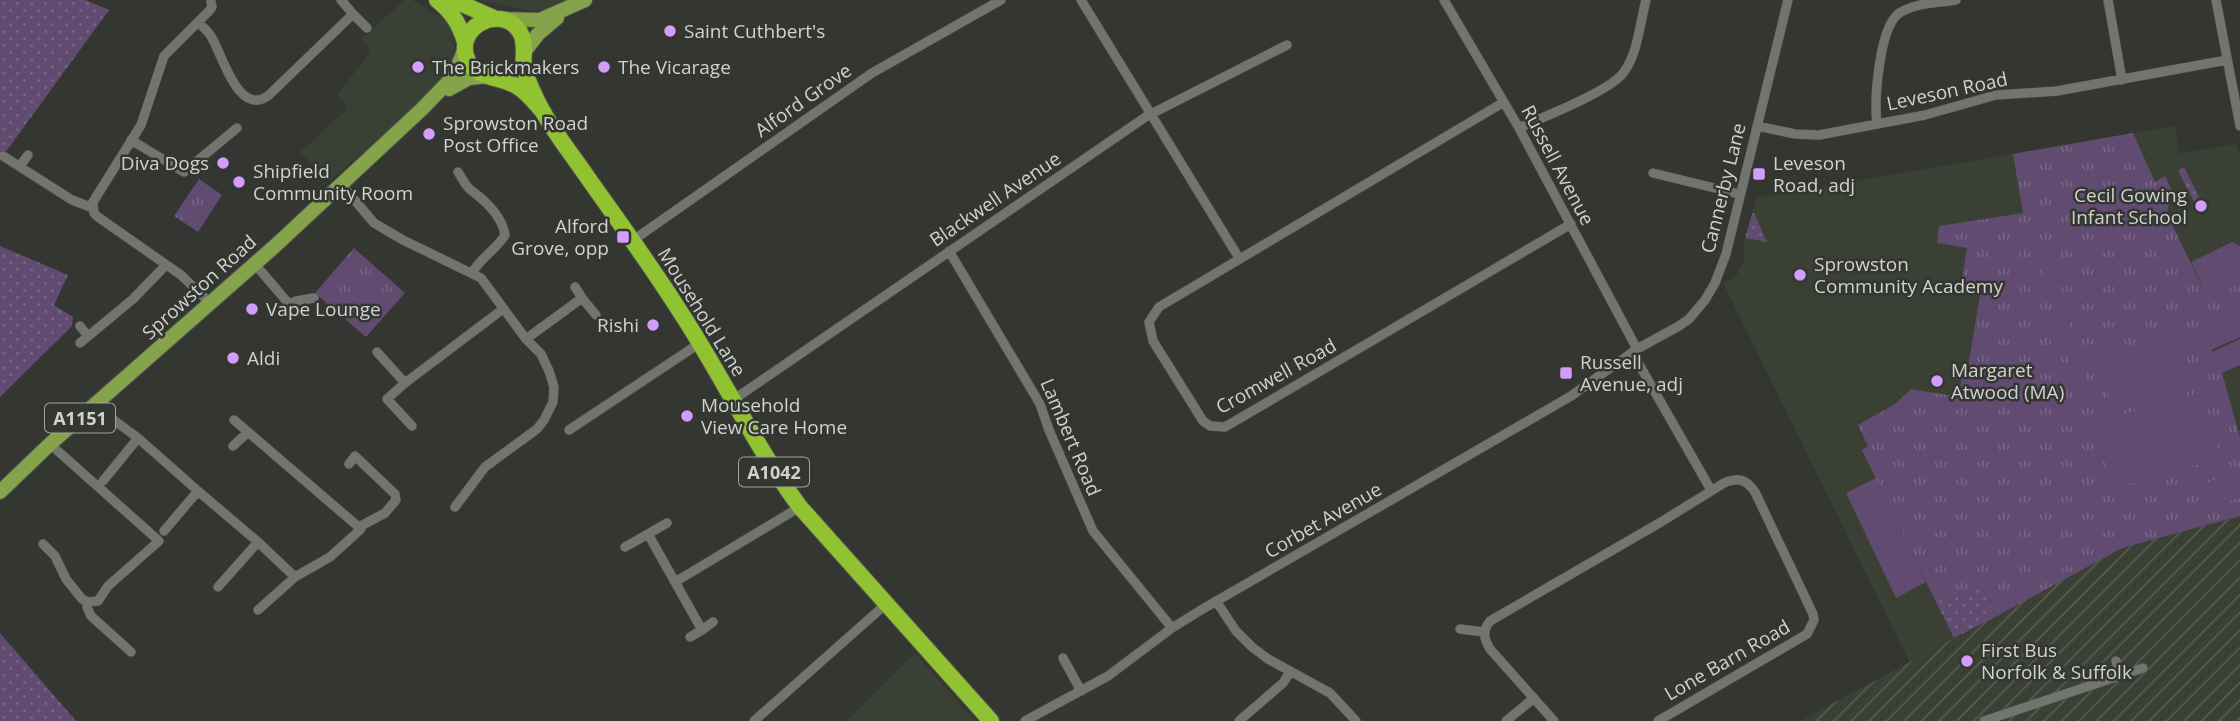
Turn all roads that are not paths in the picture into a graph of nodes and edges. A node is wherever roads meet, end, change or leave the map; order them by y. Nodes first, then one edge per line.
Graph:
1 (341, 0) edge
2 (437, 0) edge
3 (453, 0) edge
4 (1001, 0) edge
5 (1081, 0) edge
6 (1444, 0) edge
7 (1646, 0) edge
8 (1788, 0) edge
9 (1956, 0) edge
10 (2108, 0) edge
11 (2216, 0) edge
12 (213, 1) edge
13 (583, 1) edge
14 (1934, 2) edge
15 (353, 14) junction
16 (497, 18) junction
17 (198, 22) junction
18 (366, 28) dead end
19 (465, 45) junction
20 (1287, 45) dead end
21 (524, 55) junction
22 (2227, 60) junction
23 (492, 77) junction
24 (2122, 79) junction
25 (1504, 102) junction
26 (422, 108) junction
27 (544, 113) junction
28 (1151, 114) junction
29 (1877, 124) junction
30 (1757, 126) junction
31 (2240, 126) edge
32 (237, 128) dead end
33 (1520, 128) junction
34 (131, 140) junction
35 (28, 155) dead end
36 (3, 156) dead end
37 (20, 166) junction
38 (458, 172) dead end
39 (1653, 173) dead end
40 (341, 184) junction
41 (1739, 194) junction
42 (93, 208) junction
43 (1571, 225) junction
44 (632, 241) junction
45 (949, 251) junction
46 (1239, 258) junction
47 (254, 263) junction
48 (166, 265) junction
49 (472, 273) junction
50 (575, 287) dead end
51 (314, 298) dead end
52 (582, 298) junction
53 (210, 303) junction
54 (503, 309) junction
55 (596, 315) dead end
56 (80, 326) dead end
57 (88, 336) junction
58 (526, 339) junction
59 (80, 343) dead end
60 (700, 343) junction
61 (1635, 350) junction
62 (377, 352) dead end
63 (405, 383) junction
64 (733, 400) junction
65 (97, 403) junction
66 (234, 420) dead end
67 (412, 426) dead end
68 (569, 430) dead end
69 (248, 432) junction
70 (138, 438) junction
71 (50, 444) junction
72 (233, 446) dead end
73 (350, 457) dead end
74 (103, 481) dead end
75 (1711, 490) junction
76 (198, 491) junction
77 (0, 492) edge
78 (455, 507) dead end
79 (800, 507) junction
80 (667, 523) dead end
81 (359, 527) junction
82 (164, 531) dead end
83 (648, 534) junction
84 (258, 542) junction
85 (43, 544) dead end
86 (625, 547) dead end
87 (295, 577) junction
88 (675, 582) junction
89 (218, 587) dead end
90 (1216, 601) junction
91 (88, 602) junction
92 (886, 604) junction
93 (257, 610) dead end
94 (713, 622) dead end
95 (1172, 628) junction
96 (702, 629) junction
97 (1461, 629) dead end
98 (1484, 632) junction
99 (690, 637) dead end
100 (131, 652) dead end
101 (1063, 658) dead end
102 (2116, 661) dead end
103 (2143, 668) dead end
104 (1290, 672) junction
105 (2121, 676) junction
106 (1081, 691) junction
107 (1534, 698) junction
108 (754, 721) edge
109 (991, 721) edge
110 (1025, 721) edge
111 (1239, 721) edge
112 (1356, 721) edge
113 (1506, 721) edge
114 (1554, 721) edge
115 (1658, 721) edge
116 (1984, 721) edge

1 - 15 street
2 - 19 highway, Mousehold Lane
3 - 16 highway, Mousehold Lane
4 - 44 street, Alford Grove
5 - 28 street
6 - 25 street, Russell Avenue
7 - 33 street
8 - 30 street, Cannerby Lane
9 - 14 street
10 - 24 street
11 - 22 street
12 - 17 street
13 - 16 main road
13 - 21 main road
14 - 29 street
15 - 17 street
15 - 18 street
16 - 19 highway
16 - 21 highway, Mousehold Lane
17 - 34 street
19 - 23 highway, Mousehold Lane
19 - 26 main road, Sprowston Road / A1151
20 - 28 street, Blackwell Avenue
21 - 23 highway
21 - 27 highway, Mousehold Lane / A1042
22 - 24 street, Leveson Road
22 - 31 street
23 - 26 main road, Sprowston Road / A1151
23 - 27 highway, Mousehold Lane / A1042
24 - 29 street, Leveson Road
25 - 33 street, Russell Avenue
25 - 46 street, Cromwell Road
26 - 40 main road, Sprowston Road / A1151
27 - 44 highway, Mousehold Lane / A1042
28 - 45 street, Blackwell Avenue
28 - 46 street
29 - 30 street, Leveson Road
30 - 41 street, Cannerby Lane
32 - 34 street
33 - 43 street, Russell Avenue
34 - 42 street
35 - 37 street
36 - 37 street
37 - 42 street
38 - 49 street
39 - 41 street
40 - 47 main road, Sprowston Road / A1151
40 - 49 street
41 - 61 street, Cannerby Lane
42 - 48 street
43 - 46 street, Cromwell Road
43 - 61 street, Russell Avenue
44 - 60 highway, Mousehold Lane / A1042
45 - 64 street, Blackwell Avenue
45 - 95 street, Lambert Road
47 - 51 street
47 - 53 main road, Sprowston Road / A1151
48 - 53 street
48 - 57 street
49 - 54 street
50 - 52 street
52 - 55 street
52 - 58 street
53 - 65 main road, Sprowston Road / A1151
54 - 58 street
54 - 63 street
56 - 57 street
57 - 59 street
58 - 78 street
60 - 64 highway, Mousehold Lane / A1042
60 - 68 street
61 - 75 street
61 - 90 street, Corbet Avenue
62 - 63 street
63 - 67 street
64 - 79 highway, Mousehold Lane / A1042
65 - 70 street
65 - 71 main road, Sprowston Road / A1151
66 - 69 street
69 - 72 street
69 - 81 street
70 - 74 street
70 - 76 street
71 - 77 main road, Sprowston Road / A1151
71 - 91 street
73 - 81 street
75 - 98 street, Lone Barn Road
75 - 115 street, Lone Barn Road
76 - 82 street
76 - 84 street
79 - 88 street
79 - 92 highway, Mousehold Lane / A1042
80 - 83 street
81 - 87 street
83 - 86 street
83 - 88 street
84 - 87 street
84 - 89 street
85 - 91 street
87 - 93 street
88 - 96 street
90 - 95 street, Corbet Avenue
90 - 104 street
91 - 100 street
92 - 108 street
92 - 109 highway, Mousehold Lane / A1042
94 - 96 street
95 - 106 street, Corbet Avenue
96 - 99 street
97 - 98 street
98 - 107 street
101 - 106 street
102 - 105 street
103 - 105 street
104 - 111 street
104 - 112 street
105 - 116 street
106 - 110 street, Corbet Avenue
107 - 113 street
107 - 114 street

